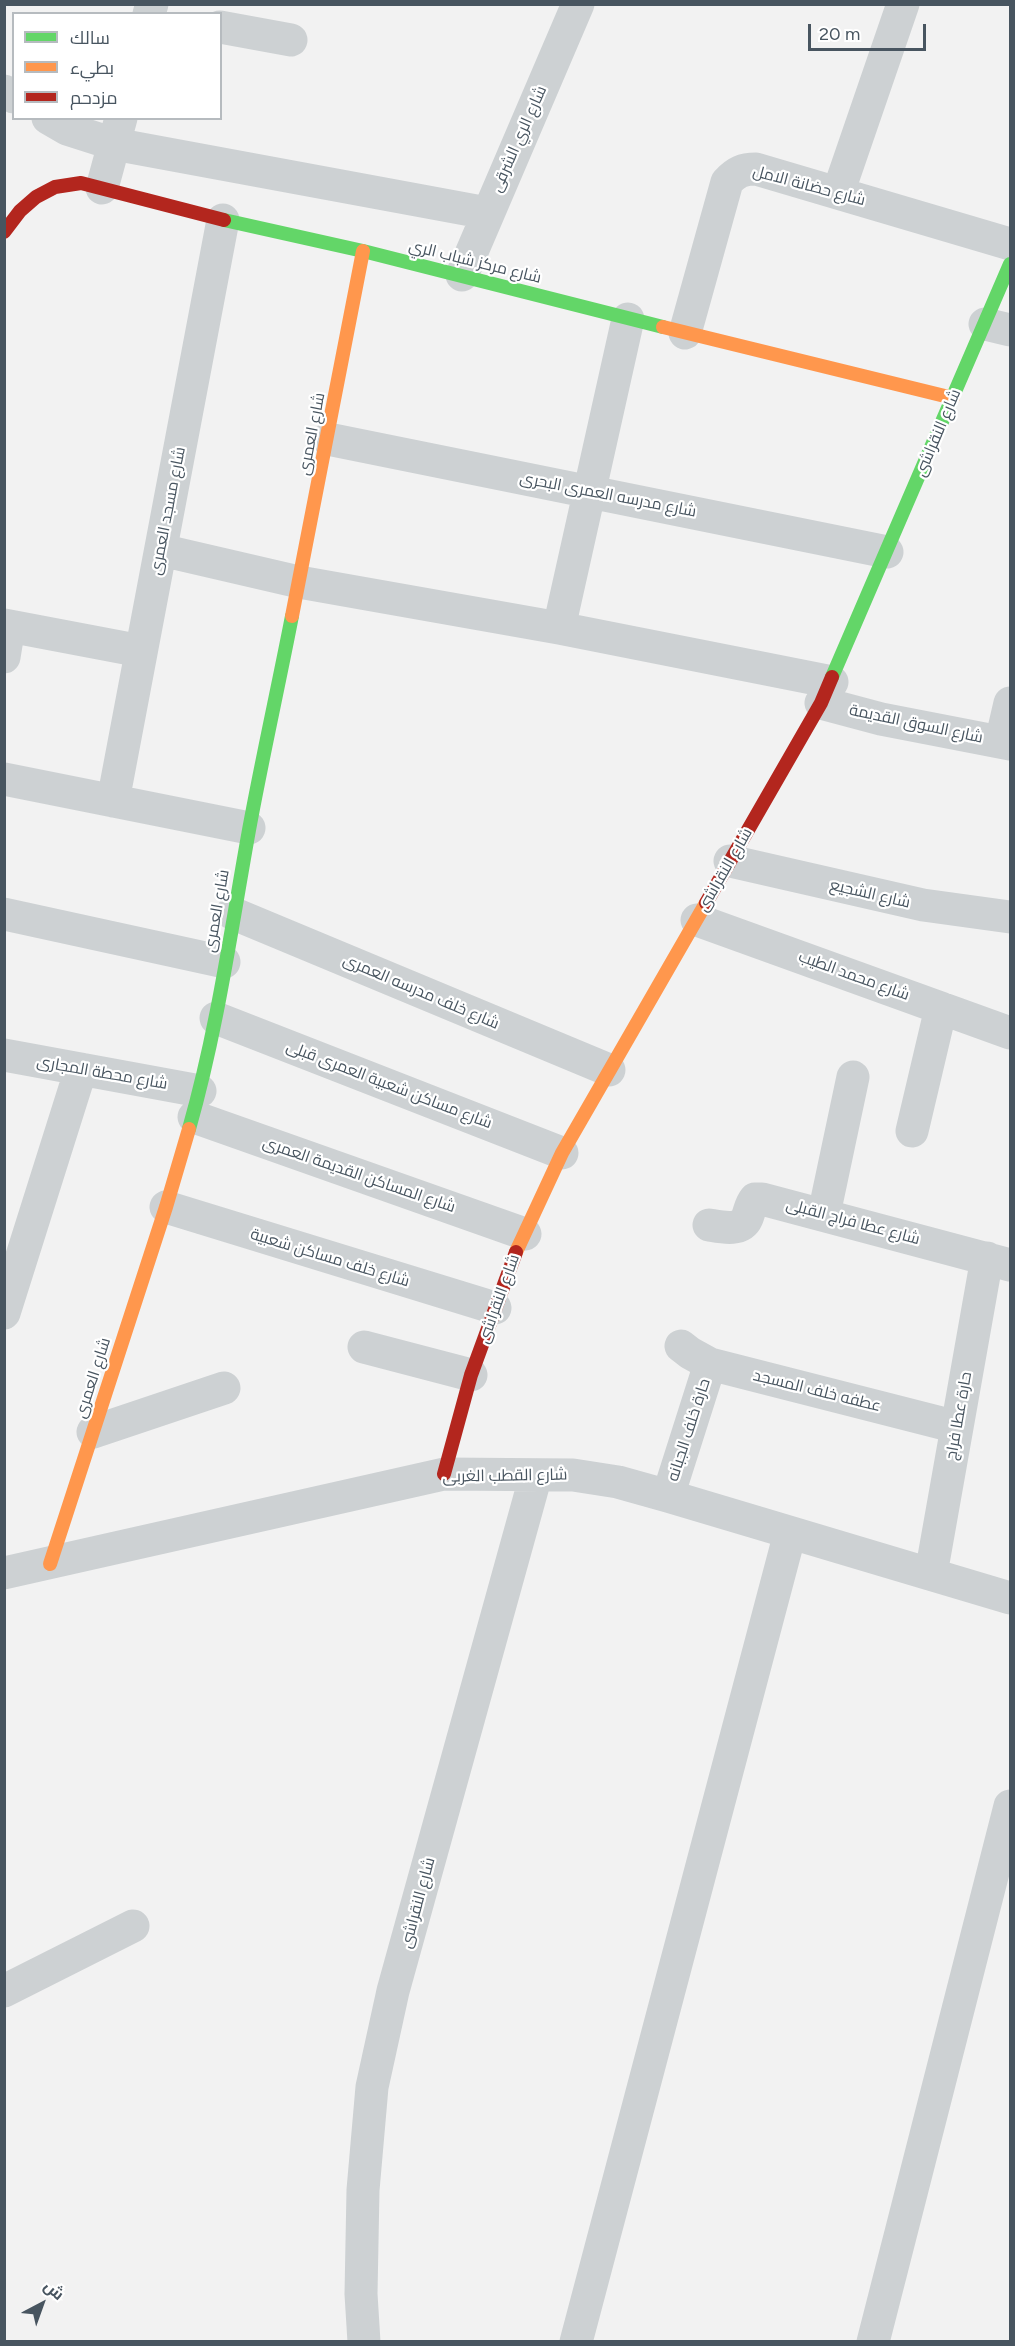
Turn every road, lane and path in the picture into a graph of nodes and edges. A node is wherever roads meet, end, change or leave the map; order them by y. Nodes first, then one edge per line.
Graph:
1 (578, 4) edge
2 (903, 4) edge
3 (222, 27) edge
4 (291, 40) dead end
5 (51, 120) edge
6 (118, 131) edge
7 (102, 189) junction
8 (838, 193) junction
9 (487, 213) junction
10 (223, 220) junction
11 (4, 232) edge
12 (1011, 244) edge
13 (363, 251) junction
14 (1011, 264) edge
15 (462, 275) junction
16 (628, 319) junction
17 (998, 327) edge
18 (685, 333) junction
19 (953, 398) junction
20 (328, 439) junction
21 (589, 492) junction
22 (160, 550) junction
23 (887, 552) junction
24 (299, 582) junction
25 (559, 628) junction
26 (6, 636) edge
27 (141, 651) junction
28 (826, 692) junction
29 (1011, 703) edge
30 (1006, 743) edge
31 (4, 779) edge
32 (113, 801) junction
33 (249, 828) junction
34 (730, 861) junction
35 (232, 913) junction
36 (4, 914) edge
37 (1011, 917) edge
38 (697, 920) junction
39 (224, 962) junction
40 (941, 1008) junction
41 (216, 1018) junction
42 (1011, 1033) edge
43 (4, 1055) edge
44 (81, 1069) junction
45 (609, 1070) junction
46 (853, 1077) dead end
47 (197, 1104) junction
48 (912, 1131) dead end
49 (562, 1153) junction
50 (166, 1208) junction
51 (824, 1214) junction
52 (709, 1225) dead end
53 (525, 1234) junction
54 (999, 1261) edge
55 (495, 1308) junction
56 (4, 1313) edge
57 (681, 1346) dead end
58 (364, 1347) dead end
59 (710, 1364) junction
60 (471, 1375) junction
61 (224, 1388) dead end
62 (957, 1427) junction
63 (93, 1432) junction
64 (444, 1474) junction
65 (536, 1475) junction
66 (668, 1496) junction
67 (790, 1533) junction
68 (50, 1564) junction
69 (4, 1573) edge
70 (931, 1574) junction
71 (1011, 1598) edge
72 (1011, 1806) edge
73 (133, 1926) dead end
74 (4, 1991) edge
75 (364, 2342) edge
76 (576, 2342) edge
77 (873, 2342) edge

1 - 9 street, شارع الري الشرقى
2 - 8 street
3 - 4 street
5 - 6 street
6 - 7 street
6 - 9 street
7 - 10 street, شارع مركز شباب الري
7 - 11 street, شارع مركز شباب الري
8 - 12 street, شارع حضانة الامل
8 - 18 street, شارع حضانة الامل
9 - 15 street, شارع الري الشرقى
10 - 13 street, شارع مركز شباب الري
10 - 22 street, شارع مسجد العمرى
13 - 15 street, شارع مركز شباب الري
13 - 20 street, شارع العمرى
14 - 17 street, شارع النقراشى
15 - 16 street, شارع مركز شباب الري
16 - 18 street, شارع مركز شباب الري
16 - 21 street
17 - 19 street, شارع النقراشى
18 - 19 street, شارع مركز شباب الري
19 - 23 street, شارع النقراشى
20 - 21 street, شارع مدرسه العمرى البحرى
20 - 24 street, شارع العمرى
21 - 23 street, شارع مدرسه العمرى البحرى
21 - 25 street
22 - 24 street, شارع السوق القديمة
22 - 27 street, شارع مسجد العمرى
23 - 28 street, شارع النقراشى
24 - 25 street, شارع السوق القديمة
24 - 33 street, شارع العمرى
25 - 28 street, شارع السوق القديمة
26 - 27 street
27 - 32 street, شارع مسجد العمرى
28 - 30 street, شارع السوق القديمة
28 - 34 street, شارع النقراشى
29 - 30 street
31 - 32 street
32 - 33 street
33 - 35 street, شارع العمرى
34 - 37 street, شارع الشجيع
34 - 38 street, شارع النقراشى
35 - 39 street, شارع العمرى
35 - 45 street, شارع خلف مدرسه العمرى
36 - 39 street
38 - 40 street, شارع محمد الطيب
38 - 45 street, شارع النقراشى
39 - 41 street, شارع العمرى
40 - 42 street, شارع محمد الطيب
40 - 48 street
41 - 47 street, شارع العمرى
41 - 49 street, شارع مساكن شعبية العمرى قبلى
43 - 44 street, شارع محطة المجارى
44 - 47 street, شارع محطة المجارى
44 - 56 street
45 - 49 street, شارع النقراشى
46 - 51 street
47 - 50 street, شارع العمرى
47 - 53 street, شارع المساكن القديمة العمرى
49 - 53 street, شارع النقراشى
50 - 55 street, شارع خلف مساكن شعبية
50 - 63 street, شارع العمرى
51 - 52 street, شارع عطا فراج القبلى
51 - 54 street, شارع عطا فراج القبلى
53 - 55 street, شارع النقراشى
54 - 62 street, حارة عطا فراج
55 - 60 street, شارع النقراشى
57 - 59 street, عطفه خلف المسجد
58 - 60 street
59 - 62 street, عطفه خلف المسجد
59 - 66 street, حارة خلف الجبانه
60 - 64 street, شارع النقراشى
61 - 63 street
62 - 70 street, حارة عطا فراج
63 - 68 street, شارع العمرى
64 - 65 street, شارع القطب الغربى
64 - 68 street, شارع القطب الغربى
65 - 66 street, شارع القطب الغربى
65 - 75 street, شارع النقراشى
66 - 67 street, شارع القطب الغربى
67 - 70 street, شارع القطب الغربى
67 - 76 street
68 - 69 street, شارع القطب الغربى
70 - 71 street, شارع القطب الغربى
72 - 77 street
73 - 74 street

